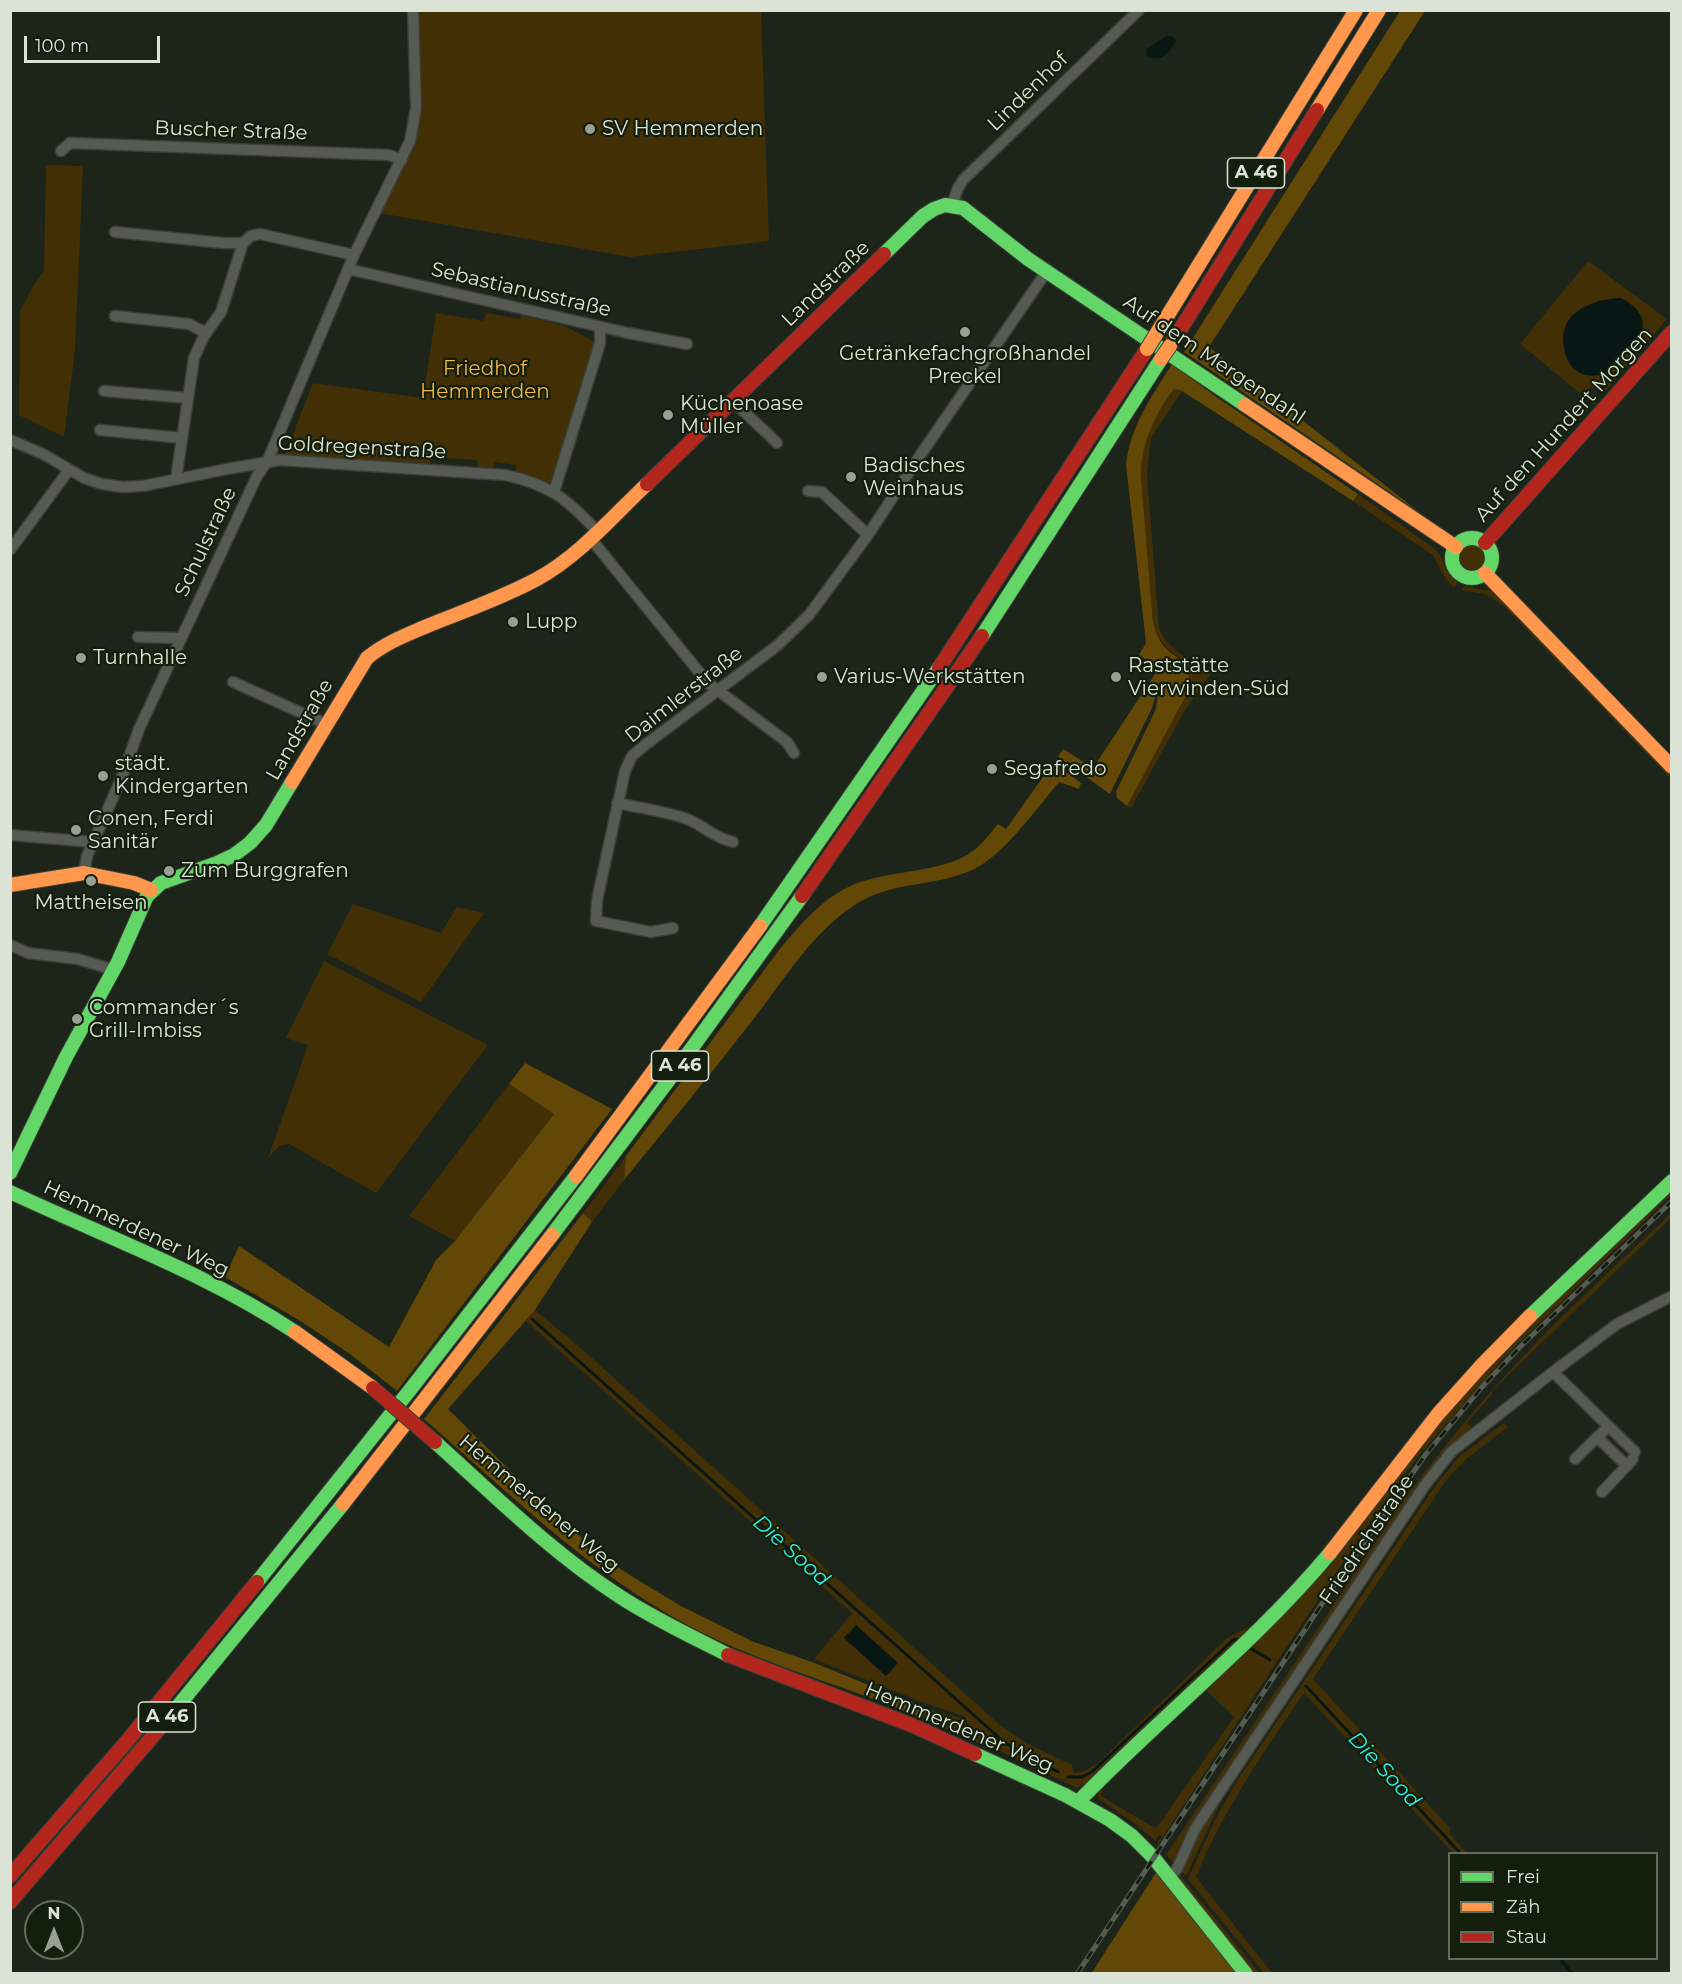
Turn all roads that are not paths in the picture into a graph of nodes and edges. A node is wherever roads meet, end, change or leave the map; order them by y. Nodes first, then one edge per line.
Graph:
1 (413, 10) edge
2 (1138, 10) edge
3 (1356, 10) edge
4 (1379, 10) edge
5 (61, 151) dead end
6 (402, 160) junction
7 (952, 205) junction
8 (115, 232) dead end
9 (243, 243) junction
10 (354, 255) junction
11 (348, 269) junction
12 (1047, 271) junction
13 (115, 316) dead end
14 (600, 327) junction
15 (1671, 332) edge
16 (206, 333) junction
17 (687, 344) dead end
18 (104, 391) dead end
19 (188, 398) junction
20 (733, 401) junction
21 (100, 430) dead end
22 (182, 438) junction
23 (10, 440) edge
24 (777, 443) dead end
25 (267, 462) junction
26 (69, 470) junction
27 (176, 480) junction
28 (808, 491) dead end
29 (554, 492) junction
30 (868, 535) junction
31 (595, 536) junction
32 (1485, 543) junction
33 (1456, 547) junction
34 (10, 550) edge
35 (1485, 573) junction
36 (138, 637) dead end
37 (180, 638) junction
38 (233, 682) dead end
39 (716, 690) junction
40 (326, 724) junction
41 (794, 753) dead end
42 (1671, 767) edge
43 (617, 803) junction
44 (10, 835) edge
45 (93, 842) junction
46 (733, 842) dead end
47 (84, 873) junction
48 (10, 885) edge
49 (151, 890) junction
50 (673, 927) dead end
51 (10, 945) edge
52 (114, 970) junction
53 (10, 1173) edge
54 (1671, 1181) edge
55 (10, 1192) edge
56 (1671, 1296) edge
57 (1553, 1372) junction
58 (1608, 1427) junction
59 (1597, 1437) junction
60 (1575, 1459) dead end
61 (1632, 1459) junction
62 (1602, 1492) dead end
63 (1078, 1802) junction
64 (10, 1876) edge
65 (1170, 1877) junction
66 (10, 1902) edge
67 (1246, 1974) edge

1 - 6 street
2 - 7 street, Lindenhof
3 - 64 main road, A 46, bridge
4 - 66 main road, A 46, bridge
5 - 6 street, Buscher Straße
6 - 10 street
7 - 12 main road, Auf dem Mergendahl
7 - 20 main road, Landstraße
8 - 9 street
9 - 10 street
9 - 16 street
10 - 11 street
11 - 14 street, Sebastianusstraße
11 - 25 street
12 - 30 street, Daimlerstraße
12 - 33 main road, Auf dem Mergendahl
13 - 16 street
14 - 17 street, Sebastianusstraße
14 - 29 street
15 - 32 main road, Auf den Hundert Morgen
16 - 19 street
18 - 19 street
19 - 22 street
20 - 24 street
20 - 31 main road, Landstraße
21 - 22 street
22 - 27 street
23 - 26 street, Goldregenstraße
25 - 27 street, Goldregenstraße
25 - 29 street, Goldregenstraße
25 - 37 street, Schulstraße
26 - 27 street, Goldregenstraße
26 - 34 street
28 - 30 street
29 - 31 street, Goldregenstraße
30 - 39 street, Daimlerstraße
31 - 39 street, Goldregenstraße
31 - 40 main road, Landstraße
32 - 33 main road
32 - 35 main road
33 - 35 main road
35 - 42 main road
36 - 37 street
37 - 45 street, Schulstraße
38 - 40 street
39 - 41 street, Goldregenstraße
39 - 43 street, Daimlerstraße
40 - 49 main road, Landstraße
43 - 46 street
43 - 50 street, Daimlerstraße
44 - 45 street
45 - 47 street, Schulstraße
47 - 48 main road
47 - 49 main road
49 - 52 main road
51 - 52 street
52 - 53 main road
54 - 63 main road
55 - 63 main road, Hemmerdener Weg, bridge
56 - 57 street, Friedrichstraße
57 - 58 street
57 - 65 street, Friedrichstraße
58 - 59 street
58 - 61 street
59 - 60 street
59 - 61 street
61 - 62 street
63 - 65 main road, Hemmerdener Weg
65 - 67 main road, Hemmerdener Weg

